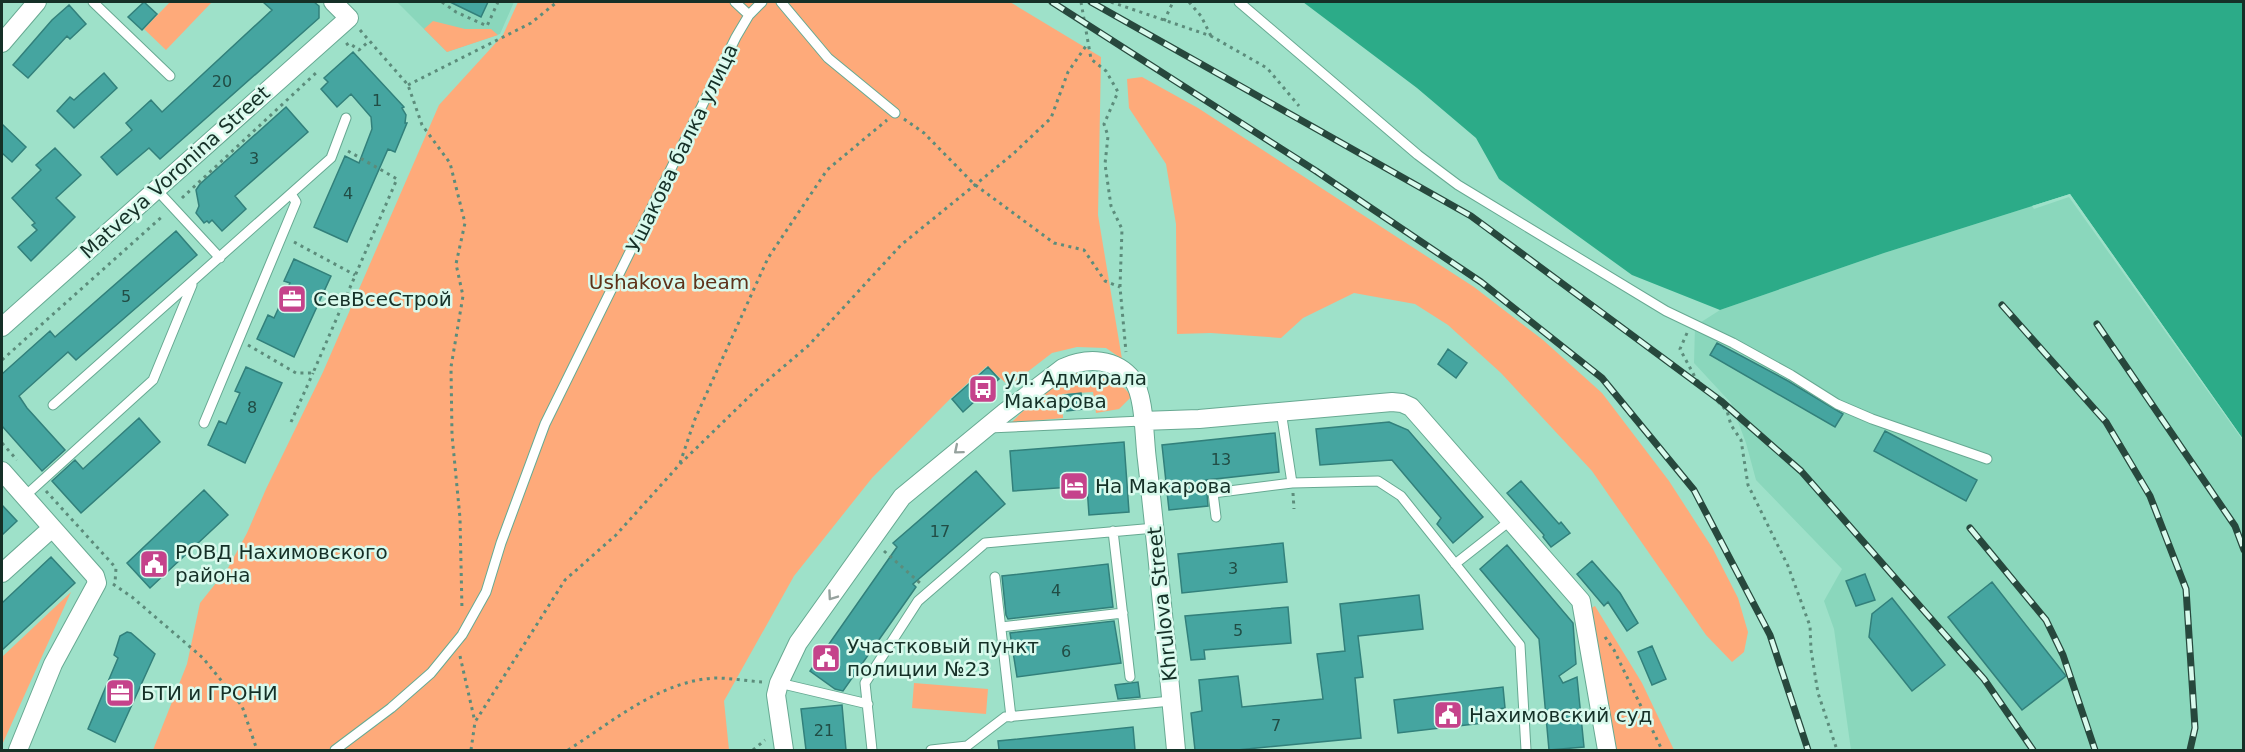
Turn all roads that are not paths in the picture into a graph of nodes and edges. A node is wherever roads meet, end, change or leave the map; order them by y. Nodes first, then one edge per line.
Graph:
1 (37, 2) edge
2 (93, 2) edge
3 (333, 2) edge
4 (735, 2) edge
5 (762, 2) edge
6 (781, 2) edge
7 (1239, 2) edge
8 (749, 15) junction
9 (2, 43) edge
10 (170, 76) dead end
11 (895, 113) road end
12 (346, 118) dead end
13 (156, 189) junction
14 (291, 194) junction
15 (220, 258) junction
16 (193, 283) junction
17 (2, 327) edge
18 (53, 405) dead end
19 (1281, 411) junction
20 (1142, 421) junction
21 (204, 423) dead end
22 (984, 428) junction
23 (1987, 459) dead end
24 (2, 471) edge
25 (1292, 483) junction
26 (24, 496) junction
27 (1216, 517) dead end
28 (1511, 520) junction
29 (52, 528) junction
30 (1155, 528) junction
31 (1113, 531) junction
32 (1455, 564) junction
33 (4, 567) edge
34 (995, 578) dead end
35 (1123, 614) junction
36 (1001, 627) junction
37 (1130, 677) dead end
38 (779, 683) junction
39 (1171, 701) junction
40 (868, 704) junction
41 (1011, 717) junction
42 (18, 750) edge
43 (334, 750) edge
44 (784, 750) edge
45 (872, 750) edge
46 (931, 750) edge
47 (1176, 750) edge
48 (1526, 750) edge
49 (1607, 750) edge

1 - 9 street
2 - 10 lane
3 - 13 street, Matveya Voronina Street
4 - 8 lane
5 - 8 lane, Ушакова балка улица
6 - 11 lane
7 - 23 lane
8 - 43 lane, Ушакова балка улица
12 - 14 lane
13 - 15 lane
13 - 17 street, Matveya Voronina Street
14 - 15 lane
14 - 21 lane
15 - 16 lane
16 - 18 lane
16 - 26 lane
19 - 20 street
19 - 25 lane
19 - 28 street
20 - 22 lane
20 - 22 street, Khrulova Street
20 - 30 street, Khrulova Street
22 -> 38 street
24 - 26 street
25 - 27 lane
25 - 32 lane
26 - 29 street
28 - 32 lane
28 - 49 street
29 - 33 street
29 - 42 street
30 - 31 lane
30 - 39 street, Khrulova Street
31 - 35 lane
31 - 40 lane
32 - 48 lane
34 - 36 lane
35 - 36 lane
35 - 37 lane
36 - 41 lane
38 - 40 lane
38 - 44 street
39 - 41 lane
39 - 47 street, Khrulova Street
40 - 45 lane
41 - 46 lane

